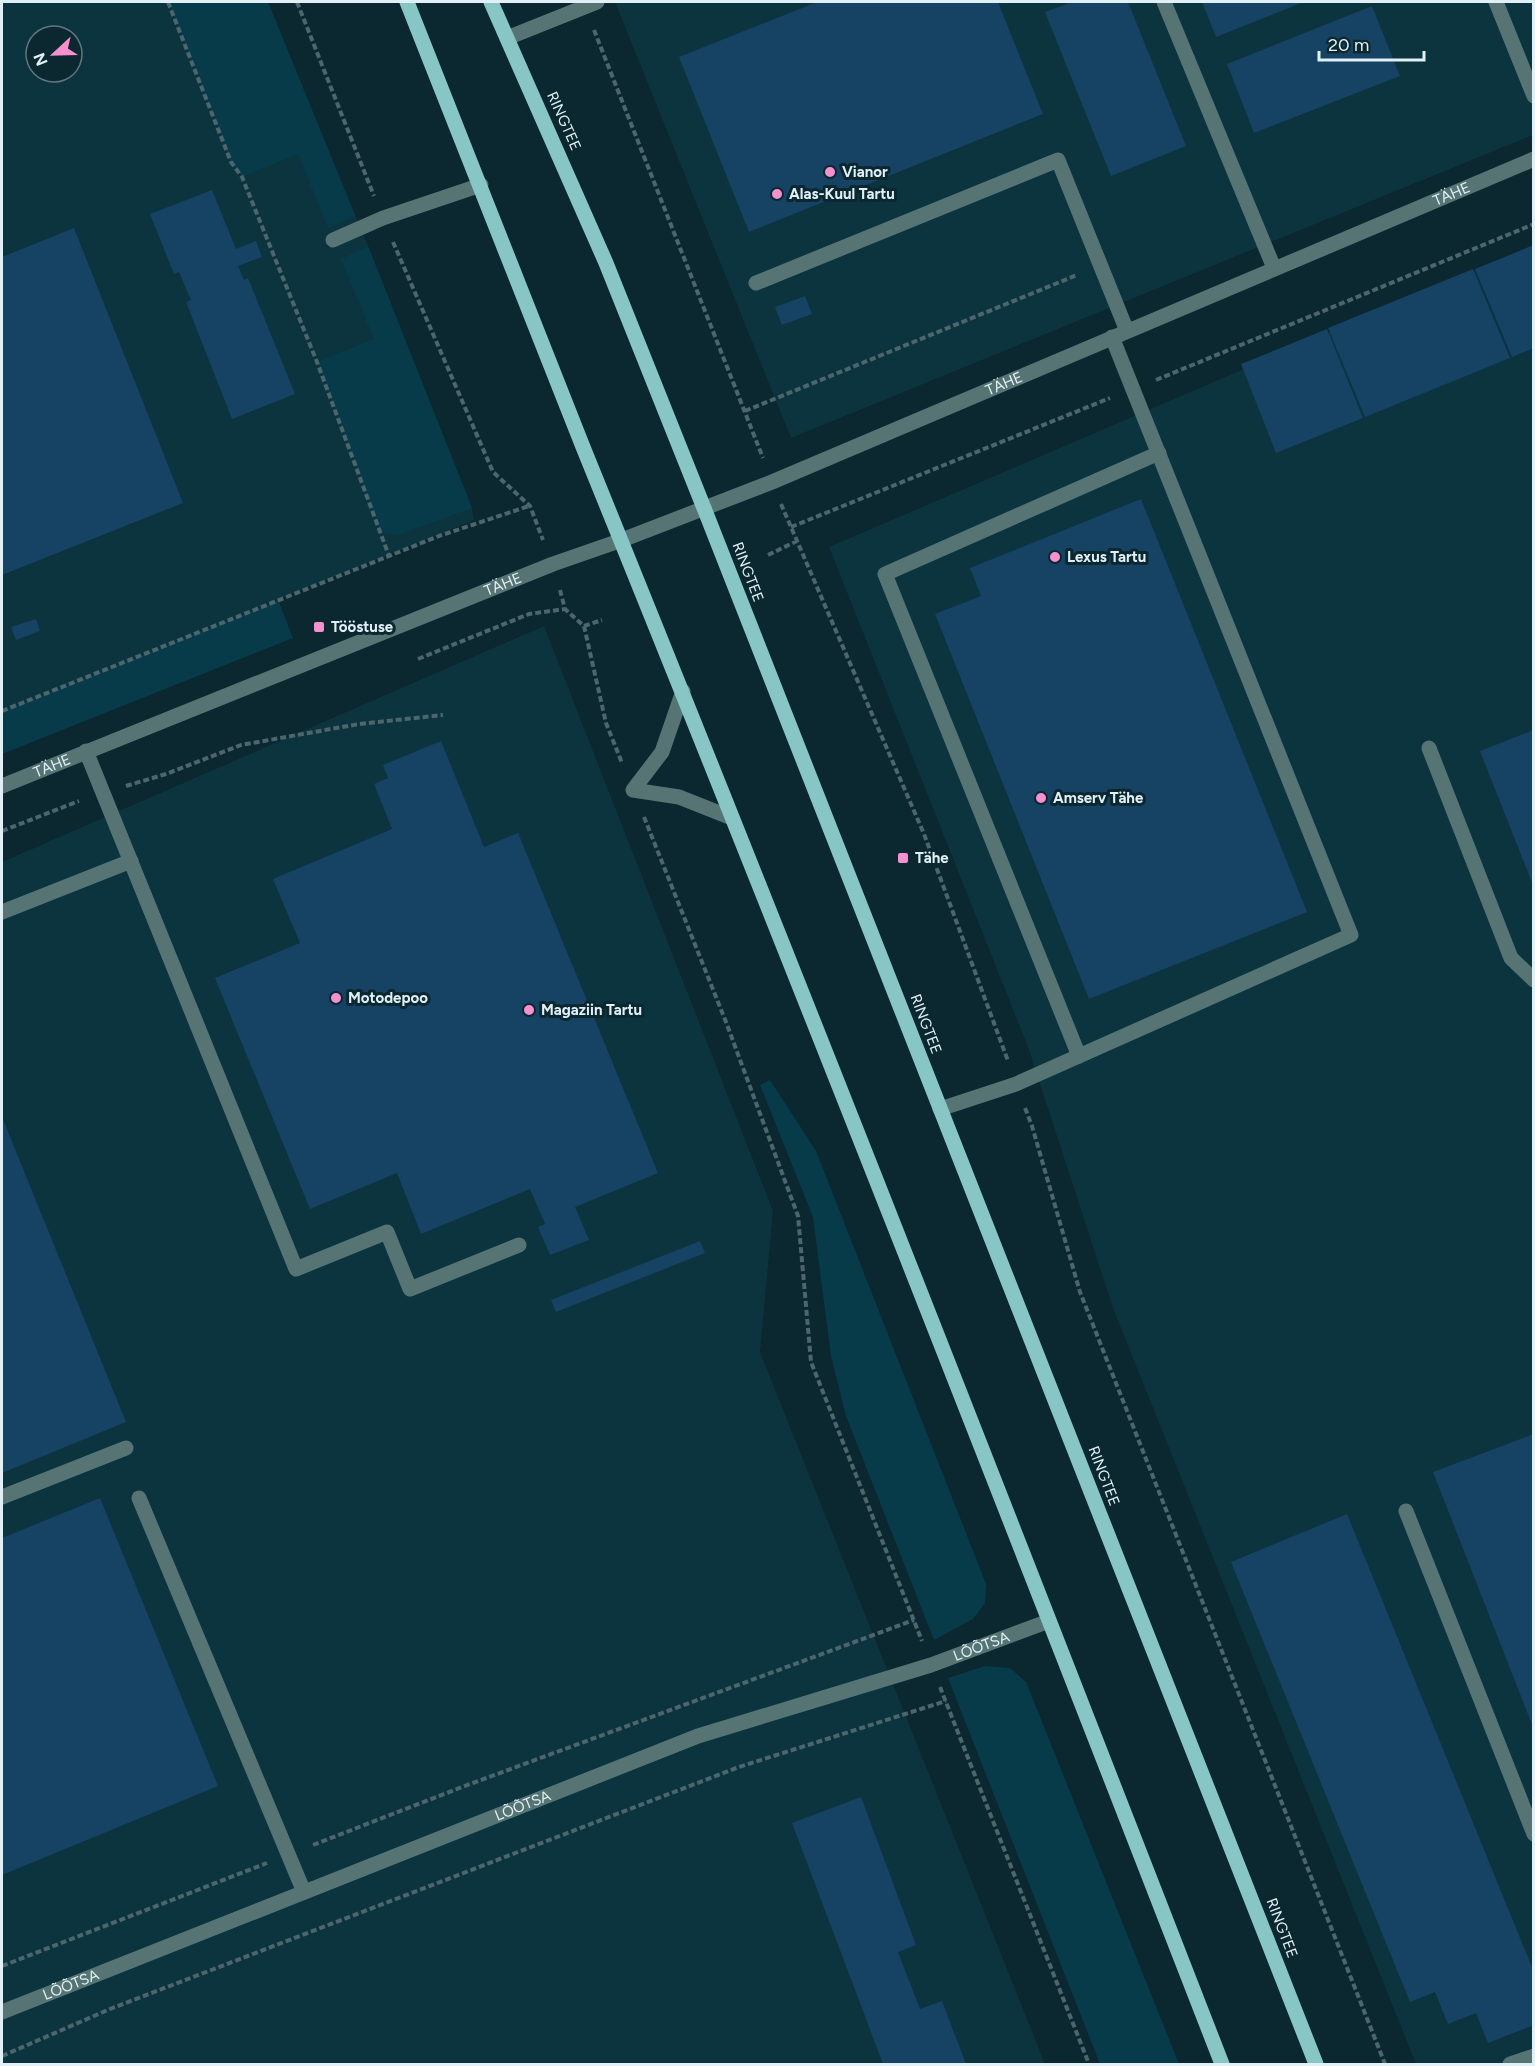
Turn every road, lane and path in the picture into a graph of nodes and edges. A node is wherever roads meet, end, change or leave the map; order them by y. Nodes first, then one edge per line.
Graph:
1 (168, 2) edge
2 (297, 2) edge
3 (407, 2) edge
4 (491, 2) edge
5 (1164, 2) edge
6 (1496, 2) edge
7 (590, 3) edge
8 (507, 38) junction
9 (1533, 96) edge
10 (1533, 159) edge
11 (481, 185) junction
12 (383, 218) junction
13 (1533, 224) edge
14 (333, 240) dead end
15 (1101, 266) junction
16 (1274, 268) junction
17 (756, 283) dead end
18 (1127, 331) junction
19 (1112, 337) junction
20 (1133, 389) junction
21 (745, 411) junction
22 (1159, 453) junction
23 (772, 482) junction
24 (530, 506) junction
25 (704, 508) junction
26 (791, 527) junction
27 (622, 540) junction
28 (797, 541) junction
29 (768, 555) dead end
30 (389, 556) junction
31 (553, 564) junction
32 (565, 609) junction
33 (602, 620) dead end
34 (584, 626) junction
35 (418, 659) dead end
36 (682, 692) junction
37 (2, 711) edge
38 (443, 715) dead end
39 (1429, 748) dead end
40 (87, 752) junction
41 (2, 786) edge
42 (633, 790) junction
43 (103, 792) junction
44 (732, 818) junction
45 (2, 831) edge
46 (131, 861) junction
47 (2, 912) edge
48 (1533, 980) edge
49 (1079, 1056) junction
50 (1016, 1084) junction
51 (940, 1109) junction
52 (519, 1245) dead end
53 (126, 1448) dead end
54 (2, 1497) edge
55 (139, 1498) dead end
56 (1406, 1511) dead end
57 (914, 1620) junction
58 (1049, 1621) junction
59 (931, 1665) junction
60 (946, 1701) junction
61 (1533, 1834) edge
62 (289, 1854) junction
63 (304, 1892) junction
64 (2, 1966) edge
65 (2, 2012) edge
66 (2, 2056) edge
67 (1533, 2056) edge
68 (1089, 2064) edge
69 (1222, 2064) edge
70 (1316, 2064) edge
71 (1385, 2064) edge
72 (1510, 2064) edge

1 - 30 path
2 - 12 path
3 - 11 main road
4 - 8 main road, RINGTEE
5 - 16 street
6 - 9 street
7 - 8 street
7 - 21 path
8 - 25 main road, RINGTEE
10 - 16 street, TÄHE
11 - 12 street
11 - 27 main road
12 - 14 street
12 - 24 path
13 - 20 path
15 - 17 street
15 - 18 street
15 - 21 path
16 - 18 street, TÄHE
18 - 19 street, TÄHE
19 - 20 street
19 - 23 street, TÄHE
20 - 22 street
20 - 26 path
21 - 23 path
22 - 49 street
22 - 49 street
23 - 25 street, TÄHE
23 - 26 path
24 - 30 path
24 - 31 path
25 - 27 street, TÄHE
25 - 51 main road, RINGTEE
26 - 28 path
27 - 31 street, TÄHE
27 - 36 main road
28 - 29 path
28 - 50 path
30 - 37 path
31 - 32 path
31 - 40 street, TÄHE
32 - 34 path
32 - 35 path
33 - 34 path
34 - 42 path
36 - 42 street
36 - 44 main road
38 - 43 path
39 - 48 street
40 - 41 street, TÄHE
40 - 43 street
42 - 44 street
42 - 57 path
43 - 45 path
43 - 46 street
44 - 58 main road
46 - 47 street
46 - 52 street
49 - 50 street
50 - 51 street
50 - 71 path
51 - 70 main road, RINGTEE
53 - 54 street
55 - 62 street
56 - 61 street
57 - 59 path
57 - 62 path
58 - 59 street, LÕÕTSA
58 - 69 main road
59 - 60 path
59 - 63 street, LÕÕTSA
60 - 66 path
60 - 68 path
62 - 63 street
62 - 64 path
63 - 65 street, LÕÕTSA
67 - 72 street

